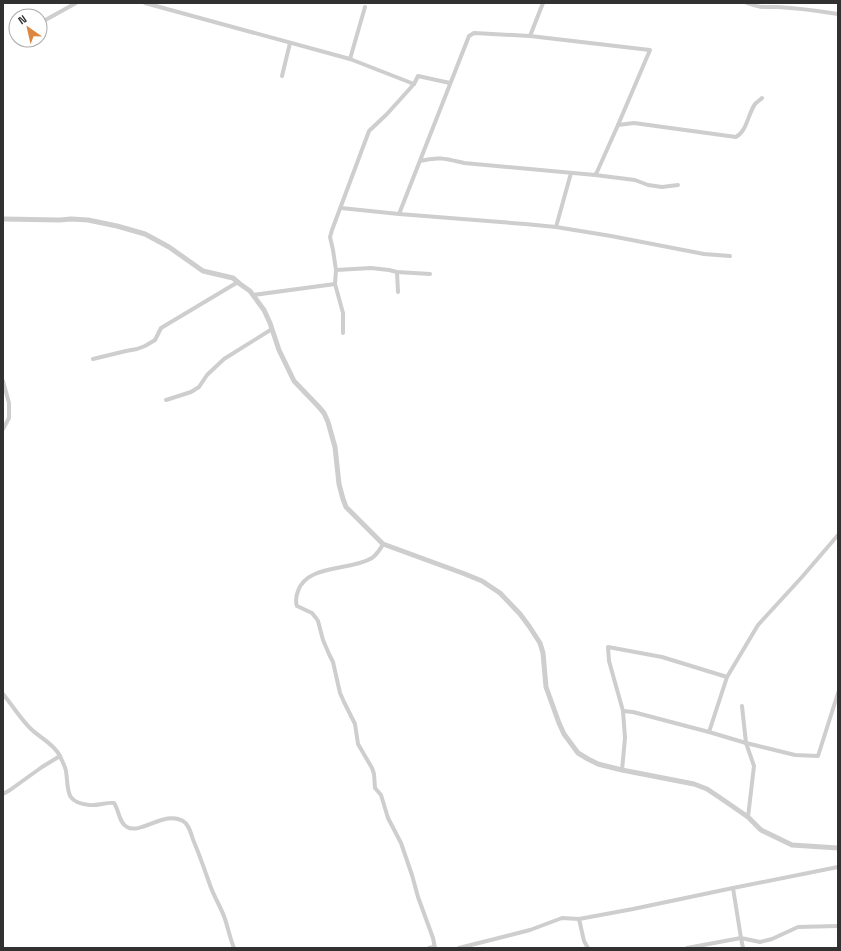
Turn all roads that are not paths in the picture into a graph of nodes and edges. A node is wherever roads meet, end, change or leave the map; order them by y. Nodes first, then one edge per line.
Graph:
1 (76, 3) edge
2 (145, 3) edge
3 (543, 3) edge
4 (747, 3) edge
5 (365, 7) dead end
6 (838, 14) edge
7 (48, 19) edge
8 (530, 36) junction
9 (290, 42) junction
10 (350, 59) junction
11 (282, 76) dead end
12 (450, 83) junction
13 (414, 84) junction
14 (762, 98) dead end
15 (618, 125) junction
16 (420, 161) junction
17 (570, 173) junction
18 (595, 175) junction
19 (678, 185) dead end
20 (341, 208) junction
21 (399, 214) junction
22 (3, 219) edge
23 (556, 227) junction
24 (730, 256) dead end
25 (336, 270) junction
26 (397, 272) junction
27 (430, 274) dead end
28 (238, 282) junction
29 (335, 284) junction
30 (398, 292) dead end
31 (253, 295) junction
32 (272, 329) junction
33 (343, 333) dead end
34 (92, 359) dead end
35 (3, 381) edge
36 (166, 400) dead end
37 (3, 429) edge
38 (838, 535) edge
39 (383, 544) junction
40 (727, 676) junction
41 (838, 693) edge
42 (3, 694) edge
43 (742, 706) dead end
44 (622, 712) junction
45 (709, 732) junction
46 (746, 743) junction
47 (60, 756) junction
48 (622, 770) junction
49 (3, 794) edge
50 (748, 817) junction
51 (838, 848) edge
52 (838, 867) edge
53 (733, 888) junction
54 (578, 918) junction
55 (838, 926) edge
56 (741, 938) junction
57 (234, 948) edge
58 (429, 948) edge
59 (435, 948) edge
60 (459, 948) edge
61 (588, 948) edge
62 (687, 948) edge
63 (743, 948) edge

1 - 7 street
2 - 9 street
3 - 8 street
4 - 6 street
5 - 10 street
8 - 12 street
8 - 15 street
9 - 10 street
9 - 11 street
10 - 13 street
12 - 13 street
12 - 16 street
13 - 20 street
14 - 15 street
15 - 18 street
16 - 17 street
16 - 21 street
17 - 18 street
17 - 23 street
18 - 19 street
20 - 21 street
20 - 25 street
21 - 23 street
22 - 28 street
23 - 24 street
25 - 26 street
25 - 29 street
26 - 27 street
26 - 30 street
28 - 31 street
28 - 34 street
29 - 31 street
29 - 33 street
31 - 32 street
32 - 36 street
32 - 39 street
35 - 37 street
38 - 40 street
39 - 48 street
39 - 59 street
40 - 44 street
40 - 45 street
41 - 46 street
42 - 47 street
43 - 46 street
44 - 45 street
44 - 48 street
45 - 46 street
46 - 50 street
47 - 49 street
47 - 57 street
48 - 50 street
50 - 51 street
52 - 53 street
53 - 54 street
53 - 56 street
54 - 60 street
54 - 61 street
55 - 56 street
56 - 62 street
56 - 63 street
58 - 59 street

